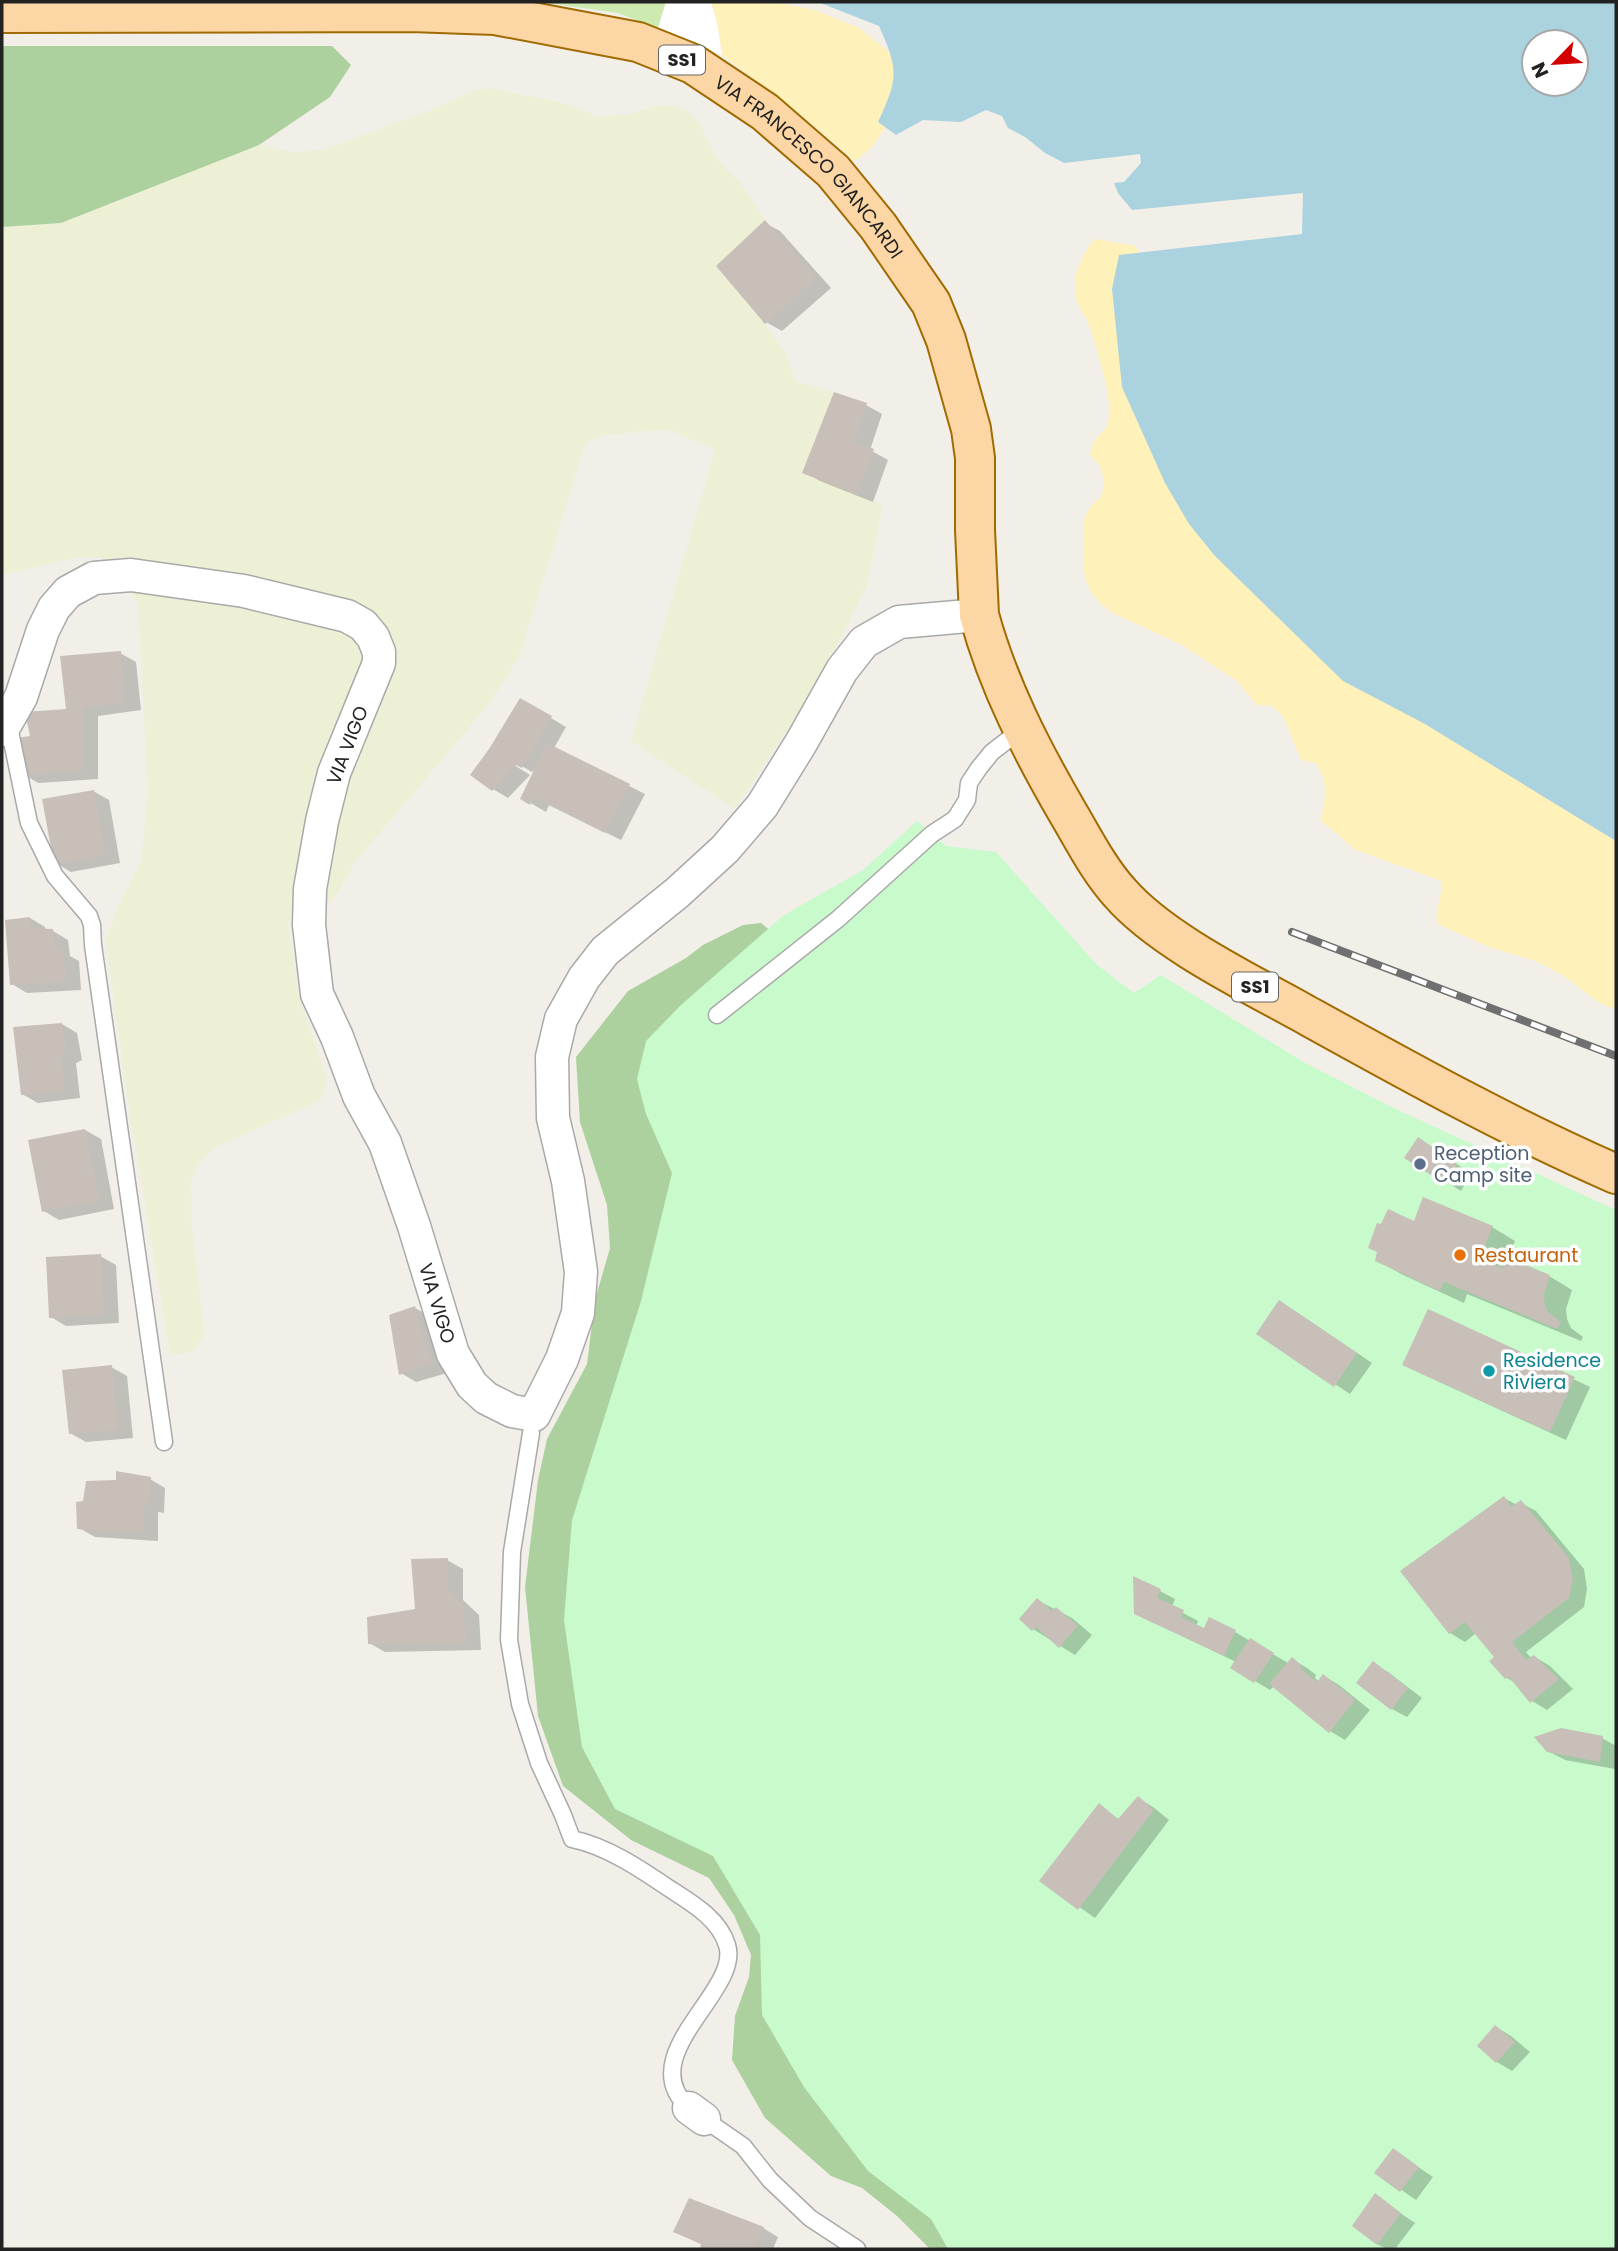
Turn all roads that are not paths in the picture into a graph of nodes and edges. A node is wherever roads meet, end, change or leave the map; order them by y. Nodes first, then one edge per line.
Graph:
1 (2, 13) edge
2 (981, 622) junction
3 (5, 725) edge
4 (1024, 729) junction
5 (718, 1015) dead end
6 (1616, 1174) edge
7 (532, 1424) junction
8 (164, 1442) dead end
9 (857, 2249) edge

1 - 2 main road, VIA FRANCESCO GIANCARDI / SS1
2 - 4 main road, SS1
2 - 7 street
3 - 7 street, VIA VIGO
3 - 8 lane
4 - 5 lane
4 - 6 main road, SS1
7 - 9 lane

